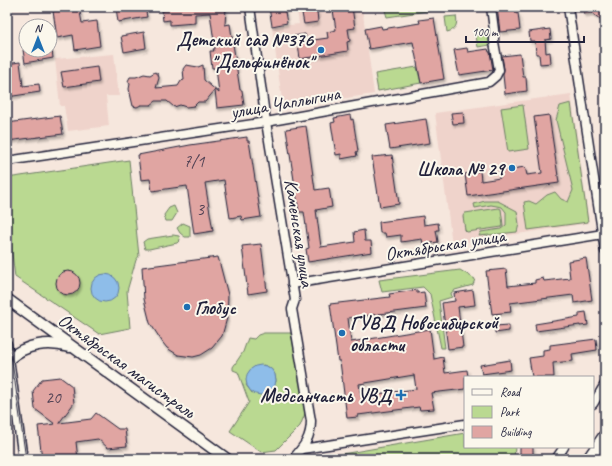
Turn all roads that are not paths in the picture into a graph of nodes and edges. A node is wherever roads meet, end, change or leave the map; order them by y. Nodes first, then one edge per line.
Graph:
1 (250, 7) edge
2 (491, 7) edge
3 (568, 7) edge
4 (266, 122) junction
5 (7, 161) edge
6 (602, 234) junction
7 (605, 251) edge
8 (292, 284) junction
9 (7, 299) edge
10 (7, 344) edge
11 (75, 349) junction
12 (9, 359) junction
13 (605, 384) edge
14 (594, 402) edge
15 (464, 424) edge
16 (605, 436) edge
17 (563, 448) edge
18 (302, 449) junction
19 (23, 459) edge
20 (227, 459) edge
21 (293, 459) edge
22 (556, 459) edge
23 (589, 459) edge

1 - 4 street, Каменская улица
2 - 4 street, улица Чаплыгина
3 - 6 street
4 - 5 street, улица Чаплыгина
4 - 8 street, Каменская улица
6 - 7 street
6 - 8 street, Октябрьская улица
8 - 18 street, Каменская улица
9 - 11 main road, Октябрьская магистраль
10 - 12 street
11 - 12 main road
11 - 20 main road, Октябрьская магистраль
12 - 19 street
13 - 14 street
15 - 18 street
16 - 23 highway
17 - 22 street
18 - 21 street, Каменская улица

